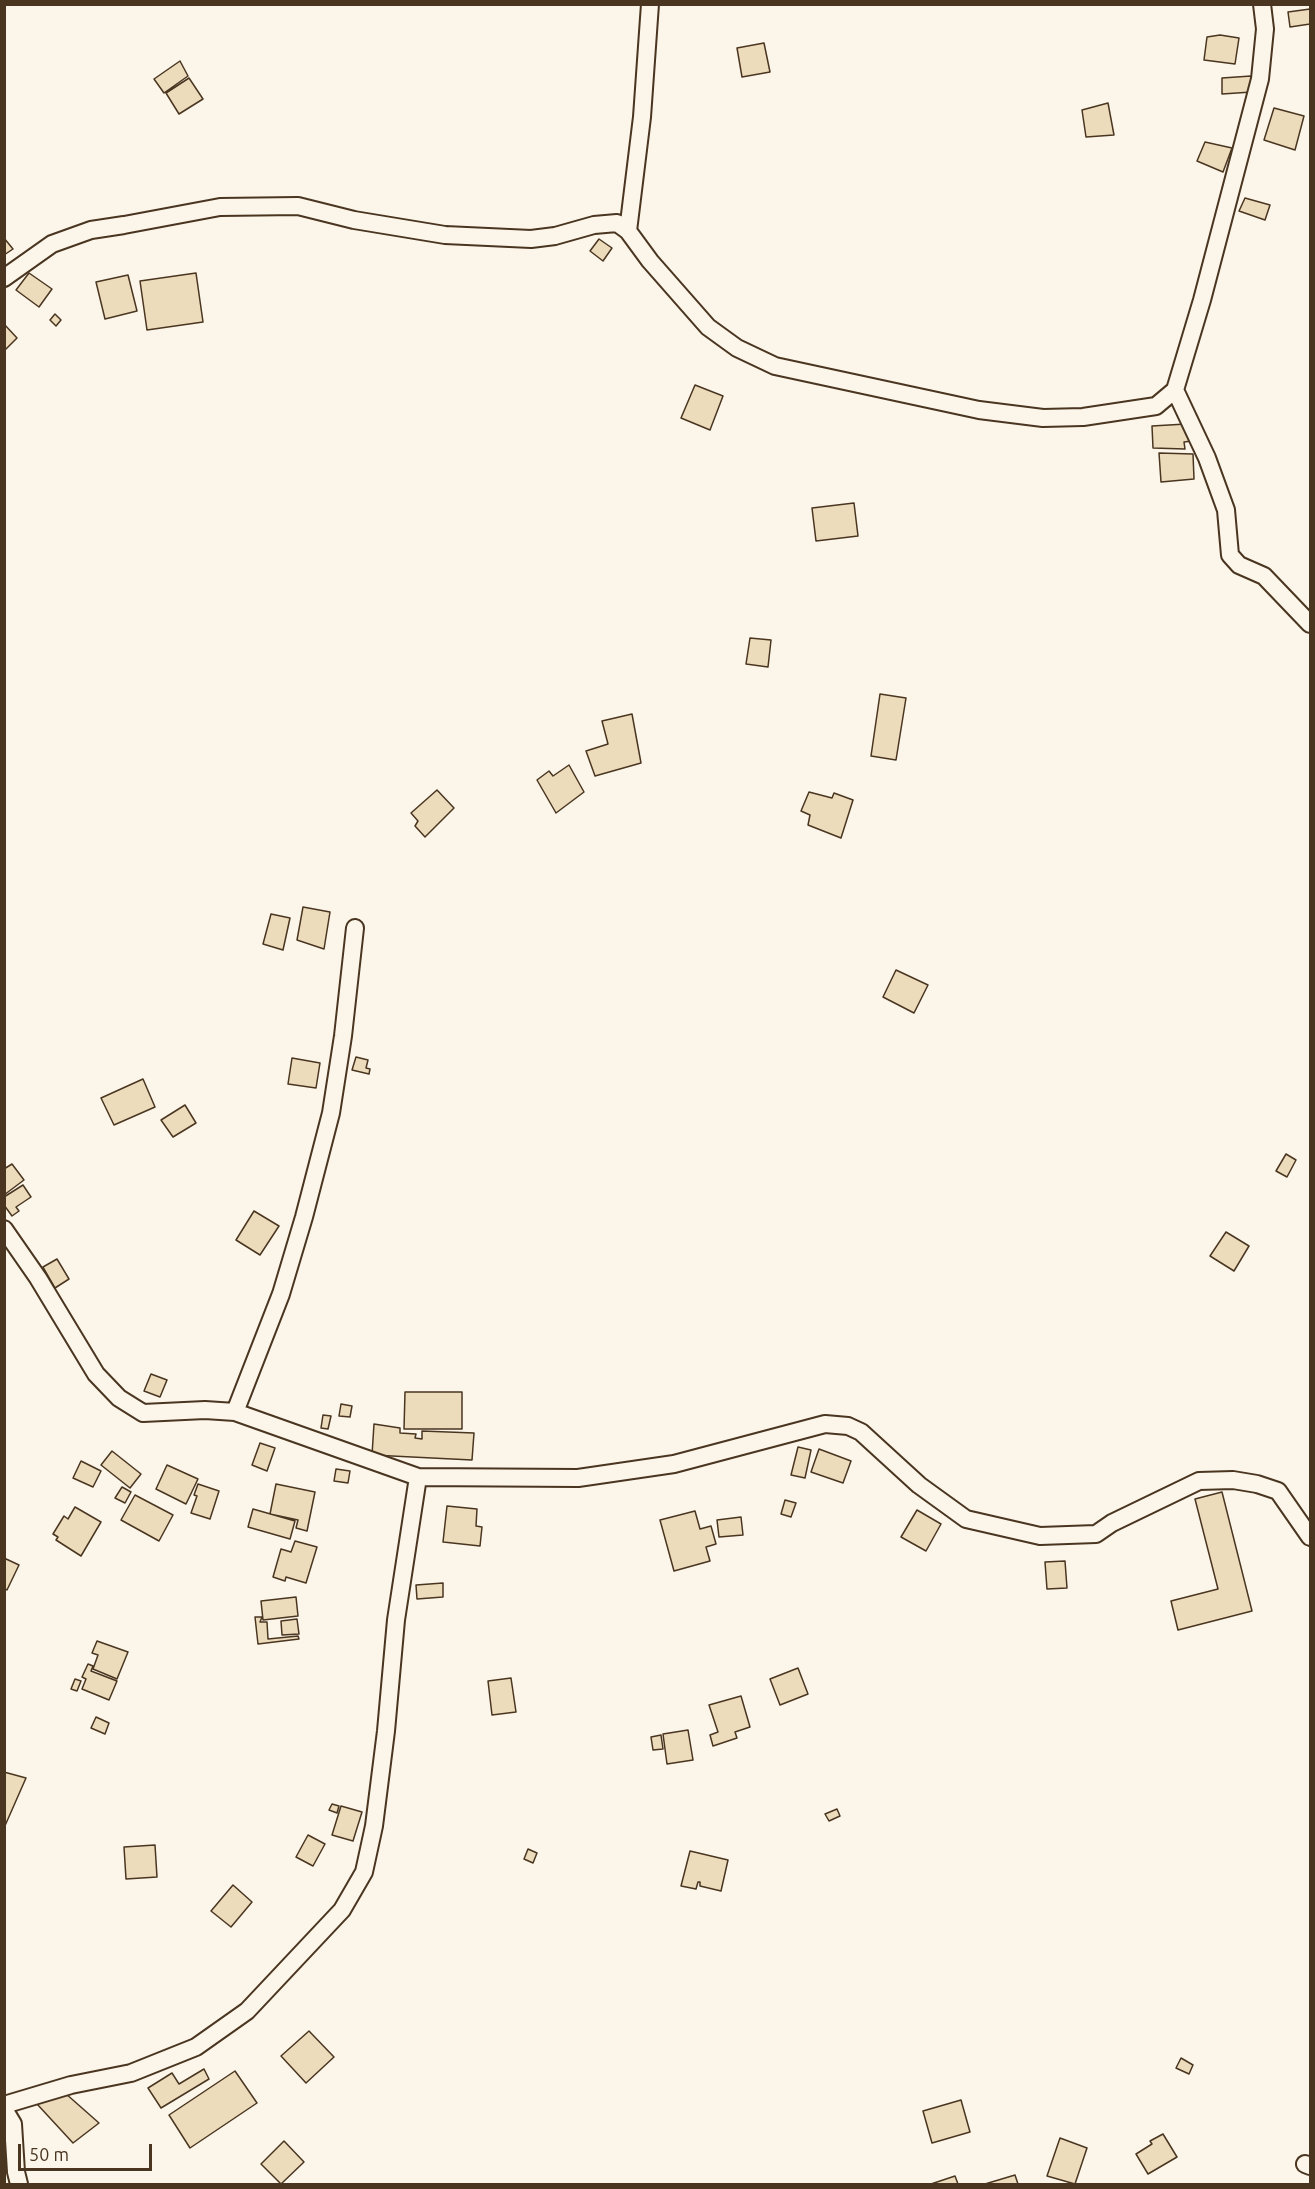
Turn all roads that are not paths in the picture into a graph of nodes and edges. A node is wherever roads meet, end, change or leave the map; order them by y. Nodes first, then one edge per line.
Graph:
1 (650, 4) edge
2 (1262, 4) edge
3 (628, 231) junction
4 (4, 278) edge
5 (1175, 390) junction
6 (1311, 624) edge
7 (355, 928) dead end
8 (4, 1229) edge
9 (235, 1412) junction
10 (418, 1477) junction
11 (1311, 1537) edge
12 (4, 2104) edge
13 (4, 2109) edge
14 (19, 2184) edge

1 - 3 street
2 - 5 street
3 - 4 street
3 - 5 street
5 - 6 street
7 - 9 street
8 - 9 street
9 - 10 street
10 - 11 street
10 - 12 street
13 - 14 street

